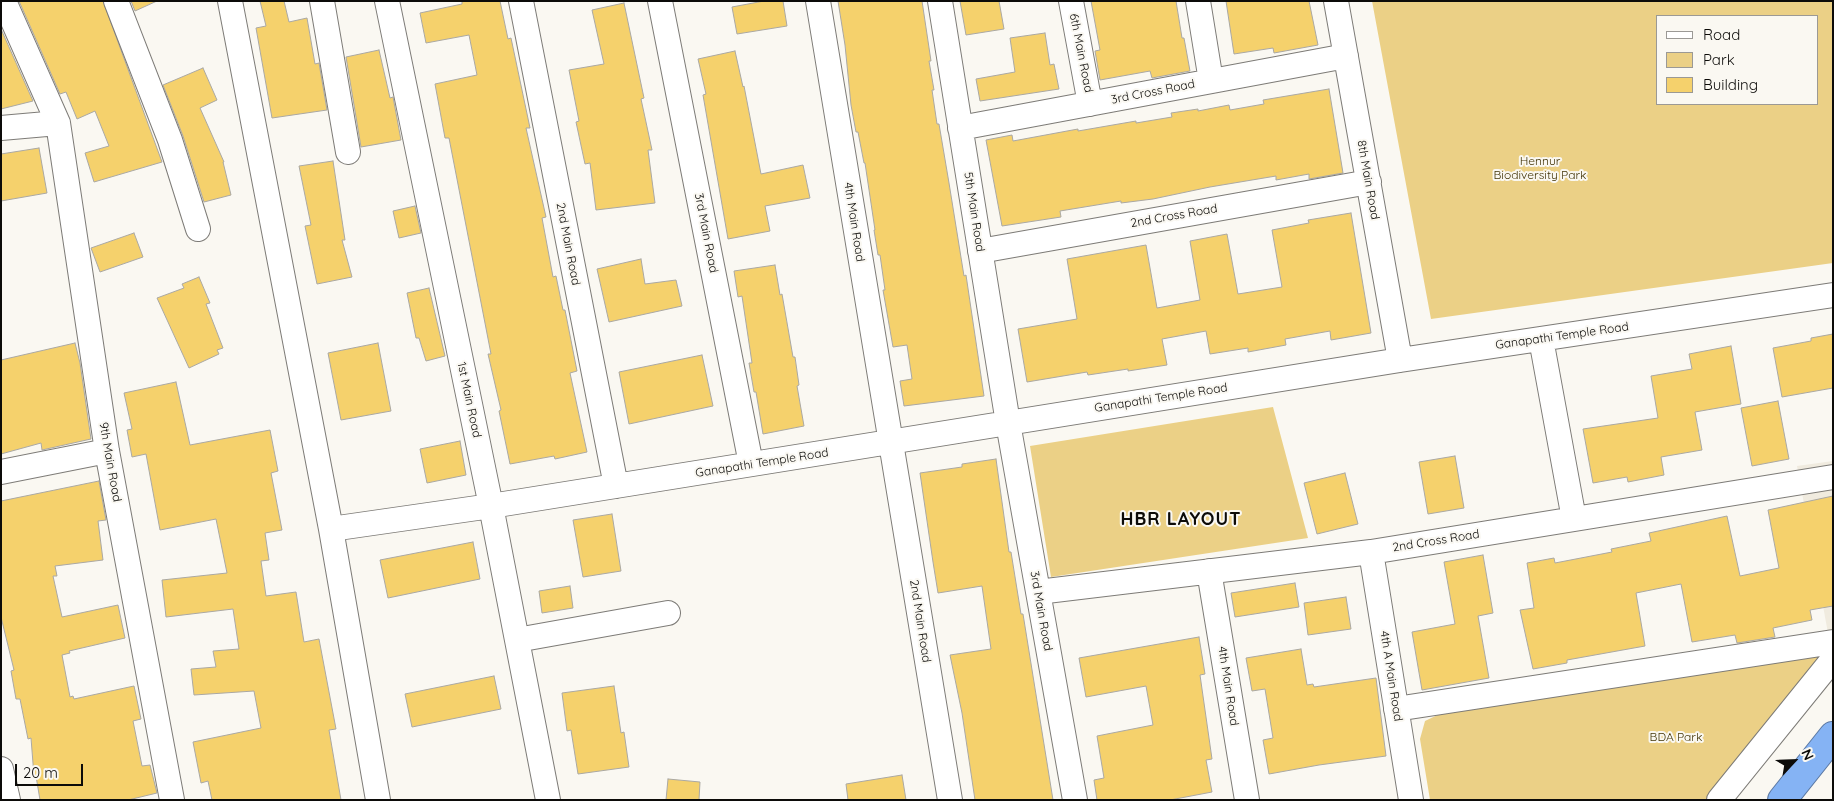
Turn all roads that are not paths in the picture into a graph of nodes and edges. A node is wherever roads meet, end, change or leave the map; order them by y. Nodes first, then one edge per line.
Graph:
1 (4, 1) edge
2 (116, 1) edge
3 (230, 1) edge
4 (322, 1) edge
5 (387, 1) edge
6 (521, 1) edge
7 (660, 1) edge
8 (818, 1) edge
9 (940, 1) edge
10 (1071, 1) edge
11 (1198, 1) edge
12 (1336, 1) edge
13 (1346, 56) junction
14 (1211, 81) junction
15 (1090, 104) junction
16 (58, 123) junction
17 (1, 128) edge
18 (960, 128) junction
19 (348, 152) dead end
20 (1368, 182) junction
21 (198, 229) dead end
22 (980, 251) junction
23 (1833, 295) edge
24 (1541, 339) junction
25 (1400, 360) junction
26 (1008, 423) junction
27 (890, 442) junction
28 (107, 451) junction
29 (751, 464) junction
30 (1, 472) edge
31 (1833, 477) edge
32 (616, 486) junction
33 (491, 506) junction
34 (1574, 519) junction
35 (331, 529) junction
36 (1371, 552) junction
37 (1209, 571) junction
38 (1038, 592) junction
39 (668, 612) dead end
40 (517, 640) junction
41 (1833, 642) edge
42 (1833, 659) edge
43 (1396, 709) junction
44 (1833, 736) edge
45 (1, 769) edge
46 (8, 800) edge
47 (172, 800) edge
48 (378, 800) edge
49 (548, 800) edge
50 (950, 800) edge
51 (1074, 800) edge
52 (1247, 800) edge
53 (1411, 800) edge
54 (1718, 800) edge
55 (1782, 800) edge

1 - 16 street, 9th Main Road
2 - 21 street
3 - 35 street
4 - 19 street
5 - 33 street, 1st Main Road
6 - 32 street, 2nd Main Road
7 - 29 street, 3rd Main Road
8 - 27 street, 4th Main Road
9 - 18 street, 5th Main Road
10 - 15 street, 6th Main Road
11 - 14 street
12 - 13 street, 8th Main Road
13 - 14 street, 3rd Cross Road
13 - 20 street, 8th Main Road
14 - 15 street, 3rd Cross Road
15 - 18 street, 3rd Cross Road
16 - 17 street
16 - 28 street, 9th Main Road
18 - 22 street, 5th Main Road
20 - 22 street, 2nd Cross Road
20 - 25 street, 8th Main Road
22 - 26 street, 5th Main Road
23 - 24 street, Ganapathi Temple Road
24 - 25 street, Ganapathi Temple Road
24 - 34 street
25 - 26 street, Ganapathi Temple Road
26 - 27 street, Ganapathi Temple Road
26 - 38 street, 3rd Main Road
27 - 29 street, Ganapathi Temple Road
27 - 50 street, 2nd Main Road
28 - 30 street
28 - 47 street, 9th Main Road
29 - 32 street, Ganapathi Temple Road
31 - 34 street, 2nd Cross Road
32 - 33 street, Ganapathi Temple Road
33 - 35 street, Ganapathi Temple Road
33 - 40 street, 1st Main Road
34 - 36 street, 2nd Cross Road
35 - 48 street
36 - 37 street, 2nd Cross Road
36 - 43 street, 4th A Main Road
37 - 38 street, 2nd Cross Road
37 - 52 street, 4th Main Road
38 - 51 street, 3rd Main Road
39 - 40 street
40 - 49 street, 1st Main Road
41 - 43 street
42 - 54 street
43 - 53 street, 4th A Main Road
44 - 55 highway
45 - 46 street

